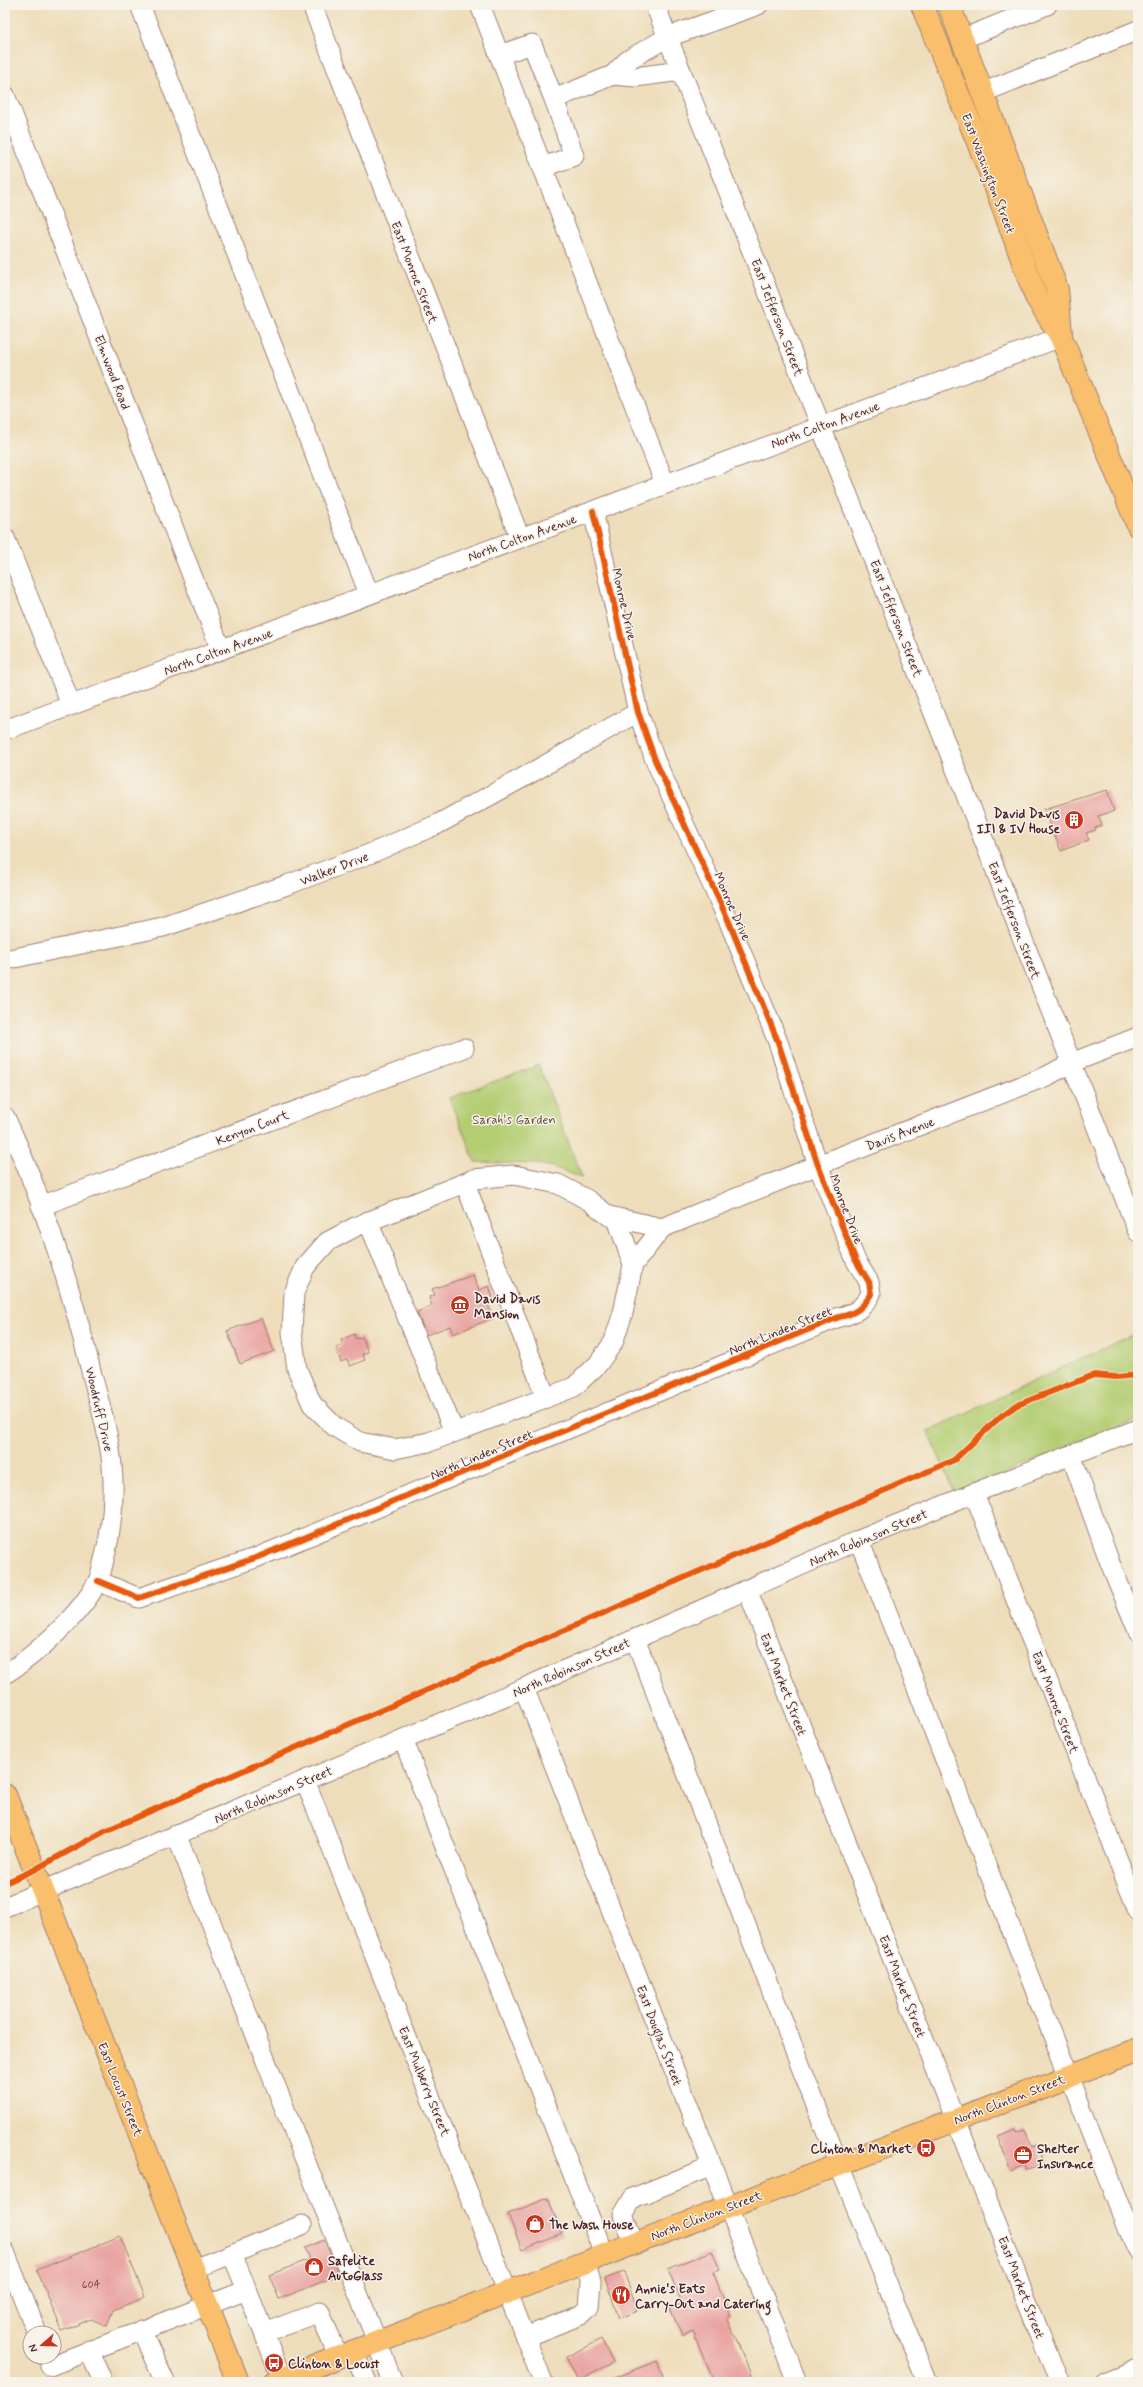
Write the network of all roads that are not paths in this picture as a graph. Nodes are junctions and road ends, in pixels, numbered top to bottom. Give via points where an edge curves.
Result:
1 (140, 5) edge
2 (312, 5) edge
3 (480, 5) edge
4 (655, 5) edge
5 (758, 5) edge
6 (922, 5) edge
7 (949, 5) edge
8 (1047, 5) edge
9 (1138, 30) edge
10 (668, 37) junction
11 (962, 38) junction
12 (499, 55) junction
13 (681, 71) junction
14 (613, 75) junction
15 (984, 92) junction
16 (5, 95) edge
17 (554, 99) junction
18 (543, 167) junction
19 (1061, 337) junction
20 (821, 426) junction
21 (665, 484) junction
22 (593, 511) junction
23 (1138, 526) edge
24 (5, 538) edge
25 (520, 538) junction
26 (369, 594) junction
27 (220, 650) junction
28 (71, 705) junction
29 (638, 712) junction
30 (5, 730) edge
31 (5, 960) edge
32 (1138, 1037) edge
33 (464, 1048) dead end
34 (1071, 1063) junction
35 (5, 1117) edge
36 (818, 1164) junction
37 (465, 1183) junction
38 (41, 1206) junction
39 (617, 1219) junction
40 (368, 1222) junction
41 (662, 1228) junction
42 (1138, 1232) edge
43 (633, 1265) junction
44 (866, 1302) joint
45 (546, 1398) junction
46 (1138, 1429) edge
47 (454, 1432) junction
48 (1071, 1455) junction
49 (974, 1493) junction
50 (859, 1540) junction
51 (98, 1581) junction
52 (747, 1589) junction
53 (1138, 1631) edge
54 (635, 1639) junction
55 (5, 1674) edge
56 (524, 1688) junction
57 (403, 1739) junction
58 (306, 1780) junction
59 (5, 1795) edge
60 (176, 1834) junction
61 (42, 1890) junction
62 (5, 1907) edge
63 (1138, 1911) edge
64 (1138, 2050) edge
65 (1069, 2076) junction
66 (956, 2120) junction
67 (839, 2165) junction
68 (712, 2166) junction
69 (728, 2206) junction
70 (302, 2225) dead end
71 (634, 2243) junction
72 (5, 2252) edge
73 (1138, 2253) edge
74 (232, 2254) junction
75 (595, 2258) junction
76 (193, 2269) junction
77 (247, 2290) junction
78 (508, 2291) junction
79 (207, 2304) junction
80 (34, 2325) edge
81 (141, 2330) junction
82 (264, 2333) junction
83 (525, 2338) junction
84 (377, 2341) junction
85 (90, 2350) junction
86 (346, 2353) junction
87 (51, 2368) edge
88 (1138, 2369) edge
89 (286, 2379) edge
90 (387, 2380) edge
91 (103, 2382) edge
92 (165, 2382) edge
93 (238, 2382) edge
94 (367, 2382) edge
95 (543, 2382) edge
96 (797, 2382) edge
97 (926, 2382) edge
98 (1059, 2382) edge
99 (1106, 2382) edge

1 - 26 street
2 - 25 street, East Monroe Street
3 - 12 street
4 - 10 street, East Jefferson Street
5 - 10 street
6 - 19 main road, East Washington Street via 990,172 1036,297
7 - 11 main road, East Washington Street
8 - 11 street
9 - 15 street
10 - 13 street, East Jefferson Street
10 - 14 street via 628,60
11 - 15 main road, East Washington Street
12 - 17 street via 532,44
12 - 18 street
13 - 14 street via 634,77
13 - 20 street, East Jefferson Street
14 - 17 street
15 - 19 main road, East Washington Street via 1057,289
16 - 27 street, Elmwood Road
17 - 18 street via 574,156
18 - 21 street
19 - 20 street, North Colton Avenue
19 - 23 main road, East Washington Street
20 - 21 street, North Colton Avenue
20 - 34 street, East Jefferson Street
21 - 22 street, North Colton Avenue
22 - 25 street, North Colton Avenue
22 - 29 street, Monroe Drive
24 - 28 street
25 - 26 street, North Colton Avenue
26 - 27 street, North Colton Avenue
27 - 28 street, North Colton Avenue
28 - 30 street, North Colton Avenue
29 - 31 street, Walker Drive via 438,824 372,853 164,927
29 - 36 street, Monroe Drive via 655,760 729,922 778,1042
32 - 34 street, Davis Avenue
33 - 38 street, Kenyon Court
34 - 36 street, Davis Avenue via 1047,1076
34 - 42 street, East Jefferson Street
35 - 38 street, Woodruff Drive
36 - 41 street, Davis Avenue
36 - 44 street, Monroe Drive via 856,1261 869,1282 871,1294
37 - 39 street via 474,1179 514,1175 558,1184
37 - 40 street
37 - 45 street
38 - 51 street, Woodruff Drive via 83,1339 112,1465 110,1535
39 - 41 street
39 - 43 street
40 - 47 street
40 - 47 street via 328,1242 305,1267 294,1292 292,1332 297,1370 312,1404 335,1427 360,1442 395,1449 429,1442
41 - 43 street
43 - 45 street via 623,1313 613,1343 598,1364 574,1387
44 - 51 street, North Linden Street via 858,1311 849,1315 258,1557 139,1598
45 - 47 street
46 - 48 street, North Robinson Street
48 - 49 street, North Robinson Street
48 - 53 street
49 - 50 street, North Robinson Street
49 - 63 street, East Monroe Street
50 - 52 street, North Robinson Street
50 - 65 street
51 - 55 street, Woodruff Drive via 72,1617 51,1638 27,1661
52 - 54 street, North Robinson Street
52 - 66 street, East Market Street
54 - 56 street, North Robinson Street
54 - 67 street
56 - 57 street, North Robinson Street
56 - 68 street, East Douglas Street
57 - 58 street, North Robinson Street
57 - 75 street
58 - 60 street, North Robinson Street
58 - 78 street, East Mulberry Street
59 - 61 main road, East Locust Street
60 - 61 street, North Robinson Street
60 - 84 street
61 - 62 street, North Robinson Street
61 - 76 main road, East Locust Street
64 - 65 main road, North Clinton Street
65 - 66 main road, North Clinton Street
65 - 73 street
66 - 67 main road, North Clinton Street
66 - 98 street, East Market Street
67 - 69 main road, North Clinton Street
67 - 97 street
68 - 69 street, East Douglas Street
68 - 71 street via 633,2198 622,2215
69 - 71 main road, North Clinton Street
69 - 96 street, East Douglas Street
70 - 74 street
71 - 75 main road, North Clinton Street
72 - 80 street
74 - 76 street
74 - 77 street
75 - 78 main road, North Clinton Street
75 - 83 street via 589,2307 581,2315
76 - 79 main road, East Locust Street
77 - 79 street
77 - 82 street
78 - 83 street, East Mulberry Street
78 - 84 main road, North Clinton Street
79 - 81 street
79 - 93 main road, East Locust Street
81 - 85 street
81 - 92 street
82 - 86 street via 320,2312
82 - 89 street
83 - 95 street, East Mulberry Street
84 - 86 main road, North Clinton Street
84 - 90 street
85 - 87 street
85 - 91 street
86 - 89 main road, North Clinton Street
86 - 94 street
88 - 99 street

